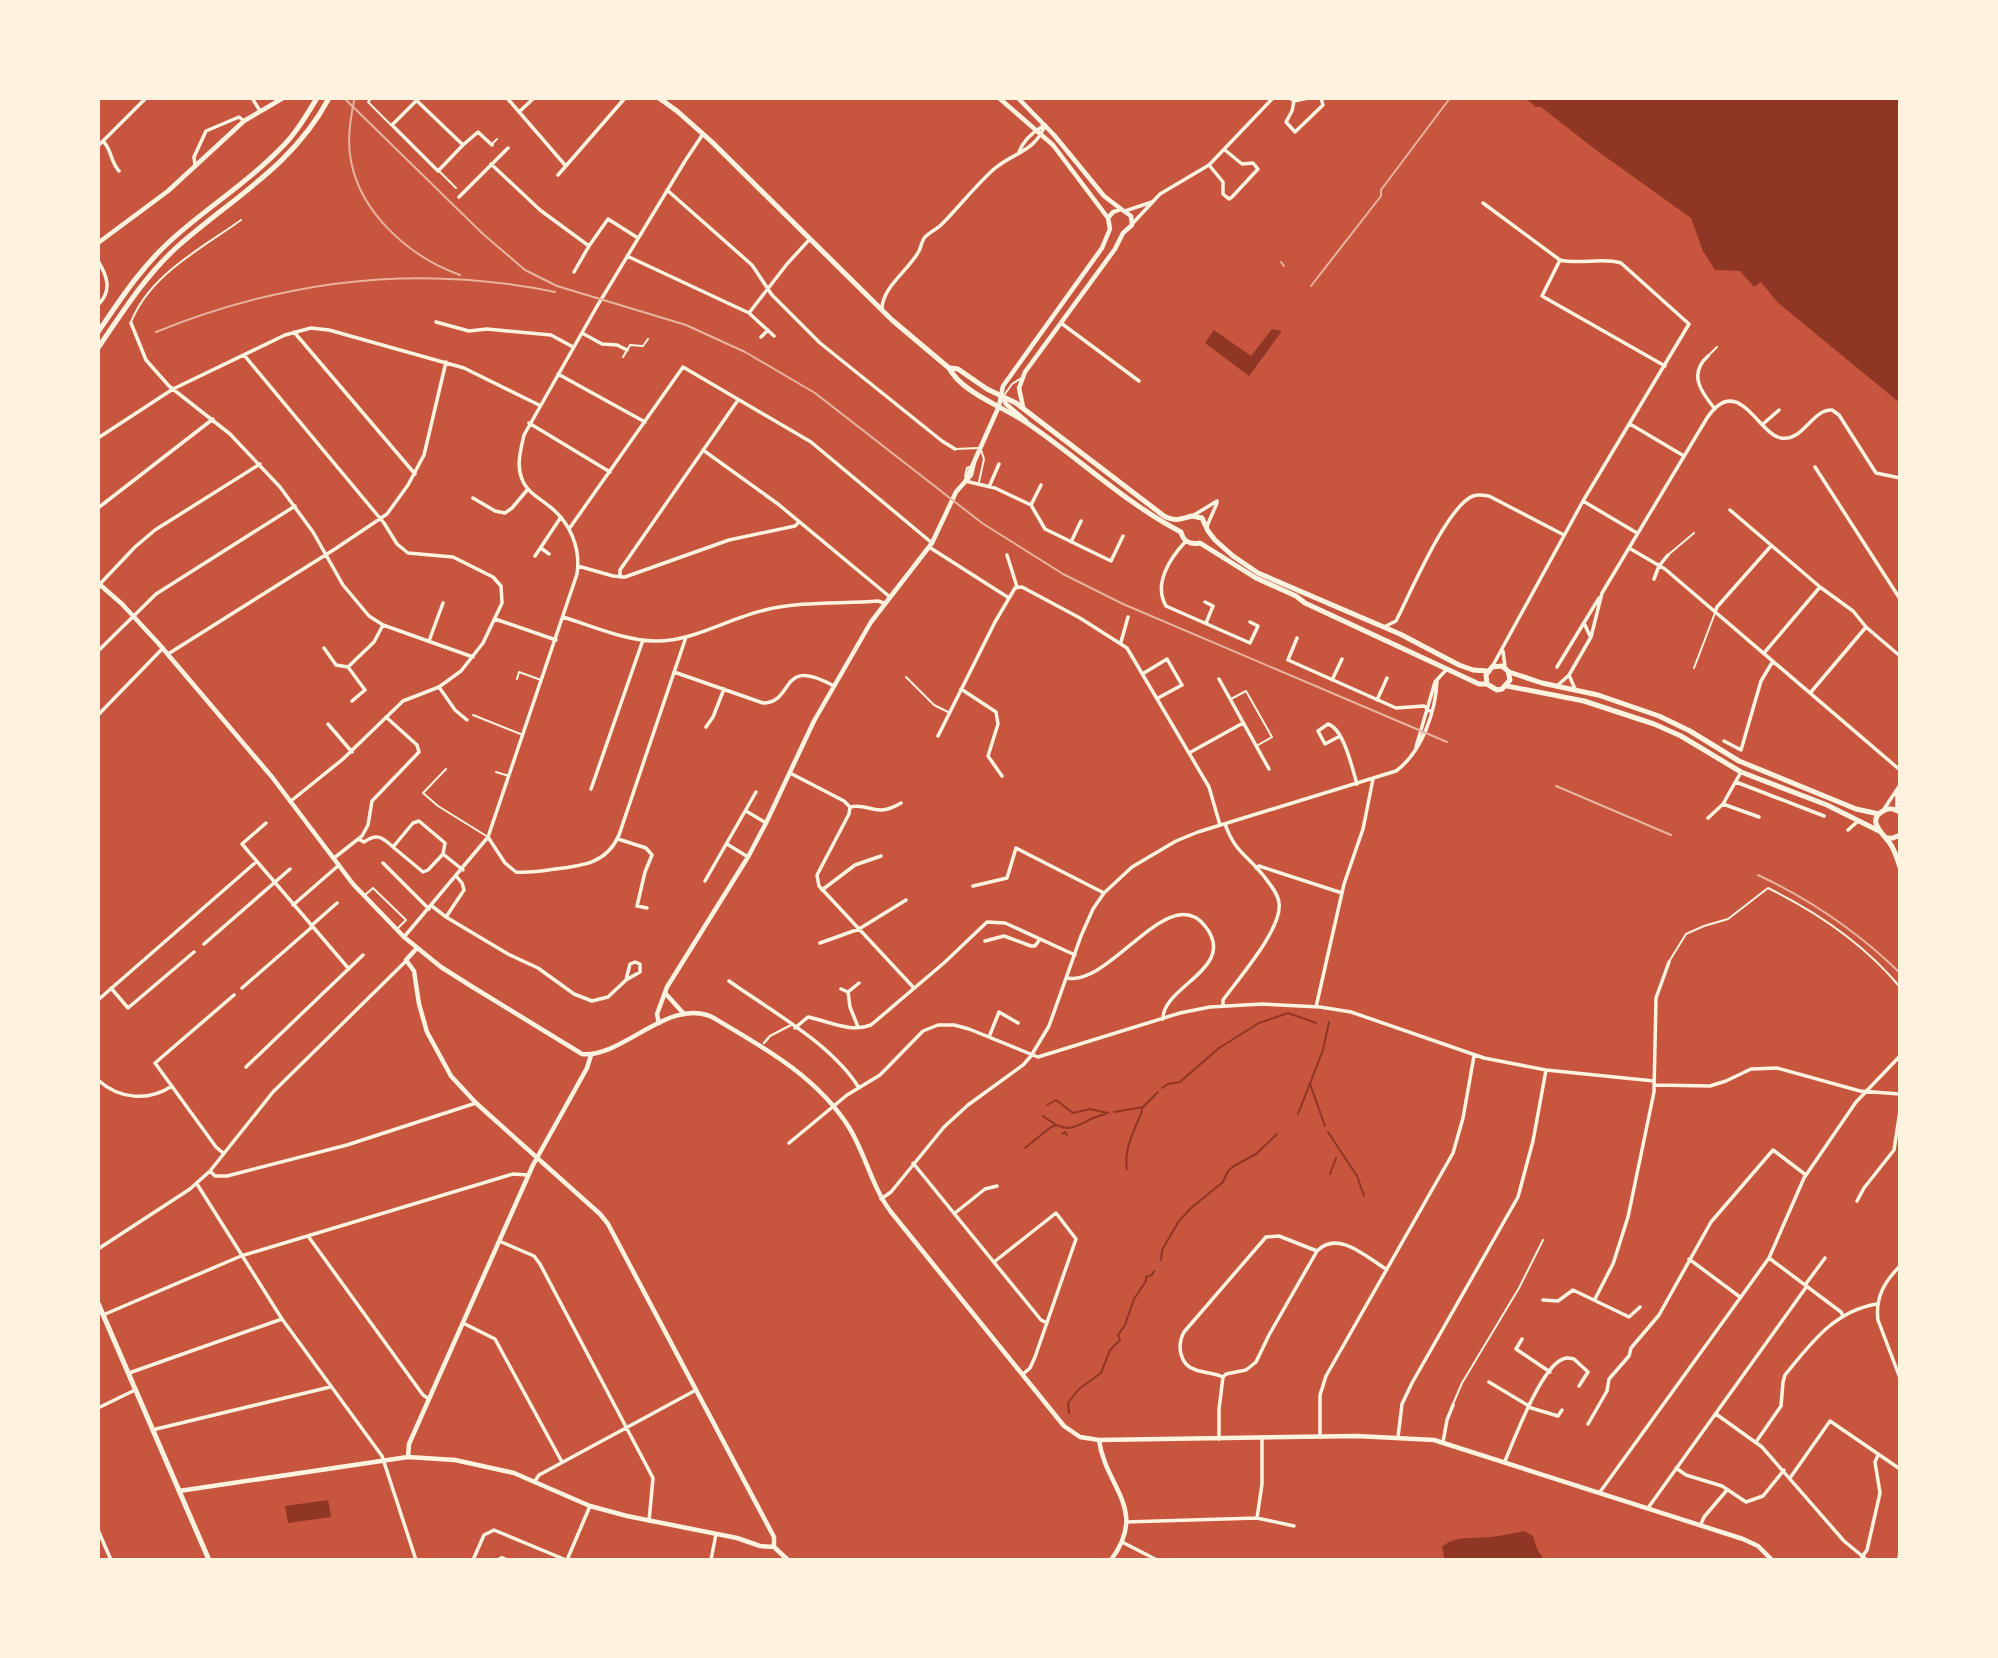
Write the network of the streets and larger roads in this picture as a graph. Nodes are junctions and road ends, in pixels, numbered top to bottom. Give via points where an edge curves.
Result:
1 (146, 98) edge
2 (251, 98) edge
3 (283, 98) edge
4 (317, 98) edge
5 (329, 98) edge
6 (507, 98) edge
7 (534, 98) edge
8 (625, 98) edge
9 (659, 98) edge
10 (999, 98) edge
11 (1018, 98) edge
12 (1273, 98) edge
13 (1308, 98) edge
14 (1321, 98) edge
15 (416, 99) edge
16 (1292, 100) edge
17 (260, 111) junction
18 (519, 112) junction
19 (244, 121) junction
20 (1045, 125) junction
21 (1035, 131) junction
22 (703, 134) junction
23 (1041, 135) junction
24 (103, 141) junction
25 (463, 145) junction
26 (492, 145) road end
27 (98, 146) edge
28 (508, 148) dead end
29 (1225, 149) junction
30 (1019, 152) junction
31 (491, 164) junction
32 (195, 166) junction
33 (566, 166) junction
34 (1209, 166) junction
35 (119, 171) dead end
36 (558, 175) dead end
37 (667, 190) junction
38 (459, 197) dead end
39 (1152, 202) junction
40 (1483, 203) dead end
41 (1123, 210) junction
42 (1108, 218) junction
43 (1132, 225) junction
44 (1110, 229) junction
45 (1122, 233) junction
46 (638, 238) junction
47 (810, 239) junction
48 (98, 243) edge
49 (589, 246) junction
50 (627, 256) junction
51 (1560, 260) junction
52 (98, 261) edge
53 (574, 272) dead end
54 (769, 288) junction
55 (98, 305) edge
56 (882, 310) junction
57 (749, 313) junction
58 (436, 322) dead end
59 (1060, 322) junction
60 (131, 323) road end
61 (768, 330) junction
62 (98, 331) edge
63 (294, 331) junction
64 (582, 333) junction
65 (774, 336) dead end
66 (761, 337) dead end
67 (573, 347) junction
68 (98, 348) edge
69 (627, 350) road end
70 (244, 355) junction
71 (1708, 356) road end
72 (446, 362) junction
73 (1665, 366) junction
74 (949, 368) junction
75 (558, 374) junction
76 (1139, 381) dead end
77 (173, 388) junction
78 (1002, 396) junction
79 (738, 400) junction
80 (539, 405) junction
81 (999, 406) junction
82 (1714, 410) junction
83 (1779, 410) dead end
84 (1025, 411) junction
85 (213, 419) junction
86 (645, 422) junction
87 (1026, 422) junction
88 (529, 423) junction
89 (1630, 424) junction
90 (1763, 425) junction
91 (98, 438) edge
92 (955, 449) road end
93 (703, 450) junction
94 (1684, 456) junction
95 (260, 464) junction
96 (999, 464) dead end
97 (1814, 468) dead end
98 (610, 472) junction
99 (415, 474) junction
100 (1900, 478) edge
101 (965, 481) junction
102 (1041, 485) dead end
103 (989, 487) junction
104 (527, 489) junction
105 (473, 498) dead end
106 (1583, 501) junction
107 (1031, 505) junction
108 (295, 506) junction
109 (98, 508) edge
110 (1730, 510) dead end
111 (1192, 516) junction
112 (561, 517) junction
113 (380, 520) junction
114 (1082, 521) dead end
115 (1183, 521) junction
116 (799, 522) junction
117 (569, 528) junction
118 (1208, 529) junction
119 (1181, 532) junction
120 (1637, 533) junction
121 (1564, 535) junction
122 (1123, 536) dead end
123 (1185, 541) junction
124 (1072, 542) junction
125 (1200, 543) junction
126 (930, 545) junction
127 (1771, 546) junction
128 (541, 548) junction
129 (1629, 548) junction
130 (326, 554) junction
131 (549, 554) dead end
132 (1007, 555) dead end
133 (1668, 555) road end
134 (536, 556) dead end
135 (578, 566) junction
136 (1659, 566) junction
137 (620, 578) junction
138 (1654, 579) dead end
139 (99, 585) edge
140 (1017, 587) junction
141 (1820, 587) junction
142 (1602, 593) junction
143 (890, 597) junction
144 (1009, 598) junction
145 (1900, 599) edge
146 (443, 603) dead end
147 (1205, 603) dead end
148 (884, 604) junction
149 (1715, 612) junction
150 (133, 615) junction
151 (563, 617) junction
152 (1128, 617) dead end
153 (495, 619) junction
154 (1396, 621) junction
155 (1250, 622) dead end
156 (1584, 622) junction
157 (1206, 623) junction
158 (383, 625) junction
159 (1384, 627) junction
160 (1866, 628) junction
161 (1400, 634) junction
162 (686, 637) junction
163 (1591, 637) junction
164 (1297, 639) dead end
165 (556, 640) junction
166 (643, 640) junction
167 (429, 641) junction
168 (1121, 642) junction
169 (324, 648) dead end
170 (163, 649) junction
171 (1503, 649) junction
172 (98, 651) edge
173 (1764, 653) junction
174 (168, 654) junction
175 (1900, 656) edge
176 (473, 657) junction
177 (1342, 659) dead end
178 (1773, 661) junction
179 (1437, 663) junction
180 (348, 667) junction
181 (1557, 667) dead end
182 (1448, 668) junction
183 (1490, 669) junction
184 (1507, 670) junction
185 (674, 671) junction
186 (1143, 673) junction
187 (1569, 675) junction
188 (1438, 677) junction
189 (1387, 678) dead end
190 (1219, 679) dead end
191 (1332, 680) junction
192 (1487, 684) junction
193 (1507, 686) junction
194 (1557, 686) junction
195 (439, 687) junction
196 (834, 687) junction
197 (724, 689) junction
198 (961, 689) junction
199 (1575, 689) junction
200 (1810, 693) junction
201 (1158, 698) junction
202 (1377, 700) junction
203 (352, 701) dead end
204 (1429, 709) junction
205 (98, 715) edge
206 (386, 717) junction
207 (467, 720) dead end
208 (1243, 723) junction
209 (328, 724) dead end
210 (706, 727) dead end
211 (938, 736) dead end
212 (1340, 736) junction
213 (1724, 741) dead end
214 (352, 752) junction
215 (1189, 753) junction
216 (1269, 769) dead end
217 (1900, 770) edge
218 (1741, 772) junction
219 (790, 773) junction
220 (1002, 776) dead end
221 (1373, 779) junction
222 (1736, 782) junction
223 (1357, 784) junction
224 (1900, 785) edge
225 (591, 789) dead end
226 (756, 792) dead end
227 (1897, 792) junction
228 (291, 802) junction
229 (901, 803) dead end
230 (1723, 804) junction
231 (850, 807) junction
232 (746, 811) junction
233 (1899, 811) edge
234 (1881, 812) junction
235 (1824, 816) dead end
236 (1759, 817) dead end
237 (1708, 818) dead end
238 (1858, 821) junction
239 (266, 823) dead end
240 (766, 823) junction
241 (1222, 824) junction
242 (1848, 830) dead end
243 (1879, 831) junction
244 (1900, 835) edge
245 (1886, 837) junction
246 (488, 838) junction
247 (358, 839) junction
248 (618, 839) junction
249 (727, 844) junction
250 (393, 847) junction
251 (443, 854) junction
252 (881, 856) dead end
253 (748, 857) junction
254 (334, 858) junction
255 (256, 863) junction
256 (383, 863) dead end
257 (339, 865) junction
258 (1900, 867) edge
259 (1256, 868) junction
260 (290, 869) dead end
261 (463, 870) junction
262 (457, 877) junction
263 (705, 881) dead end
264 (274, 883) junction
265 (973, 887) dead end
266 (822, 890) junction
267 (1104, 893) junction
268 (1342, 893) junction
269 (906, 900) dead end
270 (337, 903) dead end
271 (292, 905) junction
272 (430, 907) junction
273 (647, 908) dead end
274 (446, 917) junction
275 (311, 926) junction
276 (859, 929) junction
277 (404, 937) junction
278 (1040, 939) junction
279 (985, 941) dead end
280 (820, 943) dead end
281 (204, 944) dead end
282 (417, 948) junction
283 (194, 953) dead end
284 (363, 955) dead end
285 (1075, 955) junction
286 (406, 960) junction
287 (1669, 962) road end
288 (349, 969) junction
289 (1067, 978) junction
290 (626, 980) junction
291 (729, 981) dead end
292 (859, 983) dead end
293 (111, 988) junction
294 (242, 988) dead end
295 (914, 988) junction
296 (841, 989) dead end
297 (848, 992) junction
298 (666, 994) junction
299 (233, 995) dead end
300 (98, 1000) edge
301 (1223, 1005) junction
302 (1316, 1007) junction
303 (684, 1014) junction
304 (1163, 1019) junction
305 (659, 1023) junction
306 (1017, 1023) dead end
307 (793, 1027) junction
308 (858, 1027) junction
309 (989, 1037) junction
310 (764, 1042) dead end
311 (591, 1055) junction
312 (1474, 1055) junction
313 (1031, 1056) junction
314 (1900, 1056) edge
315 (246, 1066) dead end
316 (1546, 1070) junction
317 (98, 1080) edge
318 (1654, 1083) junction
319 (172, 1086) junction
320 (859, 1088) junction
321 (1864, 1091) junction
322 (1900, 1094) edge
323 (476, 1104) junction
324 (833, 1107) junction
325 (1900, 1111) edge
326 (789, 1143) dead end
327 (223, 1153) junction
328 (537, 1157) junction
329 (913, 1163) junction
330 (210, 1171) junction
331 (528, 1175) junction
332 (1806, 1175) junction
333 (197, 1184) junction
334 (997, 1186) dead end
335 (881, 1199) junction
336 (1857, 1201) dead end
337 (955, 1213) junction
338 (308, 1236) junction
339 (499, 1241) junction
340 (98, 1249) edge
341 (1317, 1251) junction
342 (241, 1256) junction
343 (1769, 1258) junction
344 (1825, 1258) dead end
345 (1689, 1259) junction
346 (994, 1262) junction
347 (1900, 1266) edge
348 (1386, 1269) junction
349 (1806, 1285) junction
350 (1740, 1297) junction
351 (1595, 1299) junction
352 (1543, 1300) dead end
353 (98, 1303) edge
354 (1877, 1304) junction
355 (1640, 1307) dead end
356 (103, 1315) junction
357 (1843, 1316) junction
358 (282, 1319) junction
359 (463, 1323) junction
360 (1047, 1323) junction
361 (1522, 1339) dead end
362 (1550, 1371) junction
363 (128, 1373) junction
364 (1023, 1374) junction
365 (1223, 1377) junction
366 (1900, 1378) edge
367 (1489, 1382) dead end
368 (1579, 1385) dead end
369 (330, 1387) junction
370 (696, 1390) junction
371 (135, 1391) junction
372 (429, 1399) junction
373 (1453, 1405) road end
374 (1529, 1407) junction
375 (98, 1408) edge
376 (1562, 1410) dead end
377 (1715, 1413) junction
378 (1588, 1424) dead end
379 (626, 1428) junction
380 (152, 1430) junction
381 (1262, 1437) junction
382 (1320, 1437) junction
383 (1398, 1437) junction
384 (1219, 1439) junction
385 (1099, 1440) junction
386 (1443, 1441) junction
387 (1756, 1442) junction
388 (1878, 1455) junction
389 (408, 1457) junction
390 (384, 1460) junction
391 (1505, 1461) junction
392 (562, 1462) junction
393 (1676, 1468) junction
394 (1900, 1469) edge
395 (1784, 1470) junction
396 (1790, 1478) junction
397 (535, 1481) junction
398 (1727, 1490) junction
399 (179, 1491) junction
400 (1600, 1492) junction
401 (590, 1506) junction
402 (1648, 1508) junction
403 (1257, 1518) junction
404 (649, 1521) junction
405 (1126, 1522) junction
406 (1701, 1524) junction
407 (1294, 1526) dead end
408 (98, 1530) edge
409 (716, 1534) junction
410 (1122, 1542) junction
411 (774, 1547) junction
412 (1865, 1559) edge
413 (111, 1560) edge
414 (209, 1560) edge
415 (416, 1560) edge
416 (473, 1560) edge
417 (566, 1560) edge
418 (711, 1560) edge
419 (788, 1560) edge
420 (1111, 1560) edge
421 (1157, 1560) edge
422 (1772, 1560) edge

1 - 24 street
2 - 17 street
3 - 17 street
4 - 62 main road via 297,130 264,165 155,255
5 - 68 main road via 282,162 162,262
6 - 18 street
7 - 18 street
8 - 33 street
9 - 22 main road
10 - 21 street
11 - 20 street
12 - 29 street
13 - 16 street
14 - 16 street via 1323,105 1295,132 1286,122
15 - 25 street
15 - 25 street via 392,125 438,171
17 - 19 street
18 - 33 street
19 - 32 street
19 - 32 street via 239,117 206,131 194,157
20 - 21 street
20 - 23 street
20 - 41 street via 1104,196
21 - 23 street
21 - 30 street
22 - 37 street
22 - 47 main road
23 - 30 street
23 - 42 street
24 - 27 street
24 - 35 street
25 - 26 street via 478,132
28 - 31 street
29 - 34 street
29 - 34 street via 1258,169 1229,199 1223,194 1223,182
30 - 56 street via 994,169 941,226 924,237 888,292
31 - 38 street
31 - 49 street via 540,210
32 - 48 street
33 - 36 street
34 - 39 street
37 - 46 street
37 - 54 street via 752,265
39 - 41 street
39 - 43 street
40 - 51 street
41 - 42 street
41 - 43 street via 1131,216
42 - 44 street
43 - 45 street
44 - 45 street
44 - 78 street via 1096,256 1006,381
45 - 59 street
46 - 49 street via 608,219
46 - 50 street
47 - 54 street
47 - 56 main road
49 - 53 street
50 - 57 street
50 - 64 street
51 - 73 street via 1542,296
51 - 73 street via 1621,263 1689,324
52 - 55 street via 108,282
54 - 57 street
54 - 92 street via 820,343
56 - 74 main road
57 - 61 street
58 - 67 street via 469,331 551,335
59 - 76 street
59 - 84 street via 1021,378 1019,393
60 - 77 street via 146,360
61 - 65 street
61 - 66 street
63 - 70 street
63 - 72 street via 329,330
63 - 99 street
64 - 67 street
64 - 69 street
67 - 75 street
70 - 77 street
70 - 113 street
71 - 82 street via 1700,365 1698,383
72 - 80 street
72 - 99 street via 429,437
73 - 89 street
74 - 78 main road
74 - 81 main road via 953,376
75 - 80 street
75 - 86 street
77 - 85 street
77 - 91 street
78 - 81 street
78 - 84 main road
78 - 87 street
79 - 86 street via 683,367
79 - 93 street
79 - 126 street via 811,442
80 - 88 street
81 - 87 main road
81 - 101 street
82 - 90 street via 1726,403 1738,404
82 - 94 street
83 - 90 street
84 - 115 main road via 1164,516
85 - 95 street
85 - 109 street
86 - 98 street
87 - 119 main road via 1119,493
88 - 98 street
88 - 104 street via 520,463
89 - 94 street
89 - 106 street
90 - 100 street via 1787,439 1824,410 1832,410 1876,473
93 - 116 street
93 - 137 street via 620,570
94 - 120 street
95 - 108 street
95 - 139 street via 155,530
96 - 103 street
97 - 145 street
98 - 117 street
99 - 113 street
101 - 103 street
101 - 126 street
102 - 107 street
103 - 107 street
104 - 105 street via 505,513
104 - 112 street
106 - 120 street
106 - 121 street
107 - 124 street via 1041,525
108 - 130 street
108 - 150 street via 178,579
110 - 127 street
111 - 115 main road
111 - 118 main road via 1202,518
111 - 118 street via 1217,501
112 - 117 street
112 - 128 street
113 - 130 street
113 - 153 street via 408,553 453,557 497,581 503,597
114 - 124 street
115 - 119 main road
116 - 137 street
116 - 143 street
117 - 135 street
118 - 125 main road
118 - 159 main road via 1233,556 1258,573
119 - 123 main road
120 - 129 street
121 - 154 street via 1489,496 1469,498 1439,535
121 - 171 street
122 - 124 street via 1111,561
123 - 125 main road
123 - 157 street via 1170,562 1160,595 1166,606
125 - 179 main road via 1305,603
126 - 143 street
126 - 144 street
127 - 141 street
127 - 149 street
128 - 131 street
128 - 134 street
129 - 136 street
129 - 142 street
130 - 158 street via 362,609
130 - 174 street
132 - 140 street
133 - 136 street
135 - 137 street
135 - 151 street
136 - 138 street
136 - 149 street
139 - 150 street
140 - 144 street
140 - 168 street
141 - 160 street via 1853,611
141 - 173 street
142 - 156 street
142 - 163 street
143 - 148 street
144 - 198 street
146 - 167 street
147 - 157 street via 1213,606
148 - 162 street via 781,607
148 - 196 street
149 - 173 street
150 - 170 street
150 - 172 street
151 - 165 street
151 - 166 street
152 - 168 street
153 - 165 street
153 - 176 street
154 - 159 street
154 - 161 street
155 - 157 street via 1258,626 1250,643
156 - 163 street
156 - 181 street
158 - 167 street
158 - 180 street via 371,645
159 - 161 main road
160 - 175 street
160 - 200 street
161 - 183 main road via 1460,665
162 - 166 street
162 - 185 street
163 - 187 street
164 - 191 street via 1288,660
165 - 246 street
166 - 225 street
167 - 176 street
168 - 186 street
169 - 180 street via 336,665
170 - 174 street
170 - 205 street
171 - 183 street
171 - 184 street
173 - 178 street
174 - 228 street
176 - 195 street
177 - 191 street
178 - 200 street
178 - 213 street via 1760,681 1741,750
179 - 182 main road
179 - 188 street
180 - 203 street via 365,690
182 - 188 street
182 - 192 main road
183 - 184 main road
183 - 192 main road
184 - 193 main road
184 - 194 main road
185 - 197 street
185 - 248 street
186 - 201 street
186 - 201 street via 1167,659 1182,685
187 - 194 street
187 - 199 street
188 - 204 street
189 - 202 street
190 - 208 street
191 - 202 street
192 - 193 main road via 1497,690
193 - 218 main road via 1584,701 1654,724
194 - 199 main road
195 - 206 street via 403,701
195 - 207 street
196 - 197 street via 802,675 768,703
196 - 219 street
197 - 210 street
198 - 211 street
198 - 220 street via 996,712 998,724 988,756
199 - 234 main road via 1659,716 1738,761 1845,804
200 - 217 street
201 - 215 street
202 - 204 street via 1396,708
204 - 221 street via 1405,764
206 - 214 street
206 - 247 street via 419,752 372,801 366,831
208 - 215 street
208 - 216 street
209 - 214 street
212 - 212 street via 1331,724 1318,731 1325,744
212 - 223 street
214 - 228 street
215 - 241 street via 1209,787
218 - 222 street
218 - 238 main road
219 - 231 street
219 - 240 street
221 - 223 street
221 - 268 street
222 - 230 street
222 - 235 street
223 - 241 street
224 - 227 street
226 - 232 street
227 - 233 street
227 - 234 street
228 - 254 street
229 - 231 street via 886,811
230 - 236 street
230 - 237 street
231 - 266 street via 817,875
232 - 240 street
232 - 249 street
233 - 234 main road
234 - 243 main road via 1876,823
238 - 242 street
238 - 243 main road
239 - 255 street via 242,844
240 - 253 street
241 - 259 street via 1239,852
241 - 267 street via 1151,854
243 - 245 main road
244 - 245 main road
245 - 258 main road
246 - 248 street via 510,869 525,873 591,864
246 - 261 street
247 - 250 street via 364,842 375,835
247 - 254 street
248 - 273 street via 646,848 652,855 637,906
249 - 253 street
249 - 263 street
250 - 251 street via 423,872
250 - 251 street via 419,821 445,843
251 - 261 street
252 - 266 street via 855,865
253 - 298 street
254 - 257 street
255 - 264 street
255 - 293 street
256 - 272 street
257 - 271 street
257 - 277 street
259 - 268 street
259 - 301 street via 1278,898 1279,910 1276,922
260 - 264 street
261 - 262 street
262 - 272 street
262 - 274 street via 464,890
264 - 271 street
264 - 281 street
265 - 267 street via 1007,878 1016,848
266 - 276 street
267 - 285 street
268 - 302 street
269 - 276 street
270 - 275 street
271 - 275 street
272 - 274 street
272 - 277 street
274 - 290 street via 585,999 603,999
275 - 288 street
275 - 294 street
276 - 280 street
276 - 295 street
277 - 282 street
278 - 279 street via 1035,946 1004,936
278 - 285 street
278 - 295 street via 1005,923 987,922
282 - 286 street
282 - 311 street via 461,981 582,1054
283 - 293 street via 128,1008
284 - 288 street
285 - 289 street
286 - 323 street via 414,971 420,1011 433,1046
286 - 327 street via 273,1092
287 - 318 street via 1656,998
288 - 315 street
289 - 304 street via 1091,972 1168,917 1193,916 1210,934 1210,957 1170,1000
289 - 313 street via 1049,1026
290 - 290 street via 630,964 640,964 640,972
291 - 307 street
292 - 297 street
293 - 300 street
295 - 308 street via 875,1022
296 - 297 street
297 - 308 street
298 - 303 street
298 - 305 street via 657,1014
299 - 319 street via 155,1063
301 - 302 street
301 - 304 street
302 - 312 street via 1351,1012
303 - 305 street
303 - 324 street via 706,1014 774,1055
304 - 313 street via 1044,1056
305 - 311 street
306 - 309 street via 999,1012
307 - 308 street via 808,1017
307 - 310 street
307 - 320 street via 837,1059
309 - 313 street
309 - 320 street via 954,1025 930,1027 880,1075
311 - 328 street
312 - 316 street
312 - 348 street via 1464,1118 1452,1153
313 - 329 street via 968,1105
314 - 321 street
316 - 318 street
316 - 383 street via 1534,1141 1518,1197 1412,1383 1402,1404
317 - 319 street via 130,1096 151,1095
318 - 321 street via 1710,1086 1751,1069 1777,1068
318 - 351 street via 1628,1217 1613,1264
319 - 327 street
320 - 324 street
321 - 322 street
321 - 332 street
323 - 328 street
323 - 330 street via 227,1176
324 - 326 street
324 - 335 street via 856,1140
325 - 336 street via 1894,1150
327 - 330 street
328 - 331 street
328 - 370 street via 608,1224
329 - 335 street
329 - 337 street
330 - 333 street
331 - 338 street via 513,1174
331 - 339 street
332 - 343 street
332 - 345 street via 1773,1150 1711,1222
333 - 340 street
333 - 342 street
334 - 337 street via 985,1189
335 - 364 street
337 - 346 street
338 - 342 street
338 - 372 street
339 - 359 street
339 - 379 street via 537,1259
341 - 348 street via 1330,1242 1342,1243
341 - 365 street via 1261,1356 1246,1370
341 - 365 street via 1279,1236 1266,1237 1184,1332 1180,1347 1185,1363
342 - 356 street
342 - 358 street
343 - 349 street
343 - 350 street
344 - 349 street
345 - 350 street
345 - 378 street via 1659,1315 1609,1379
346 - 360 street
346 - 360 street via 1056,1213 1076,1239
347 - 354 street
348 - 382 street via 1326,1376 1320,1395
349 - 357 street
349 - 377 street
350 - 400 street
351 - 352 street via 1573,1290 1558,1301
351 - 355 street via 1629,1317
353 - 356 main road
354 - 357 street
354 - 366 street via 1878,1320
356 - 363 main road
357 - 387 street via 1819,1333 1785,1375 1781,1406
358 - 363 street
358 - 369 street
359 - 372 street
359 - 392 street via 498,1343
360 - 364 street via 1032,1364
361 - 362 street via 1516,1349
362 - 368 street via 1563,1359 1574,1359 1588,1372
362 - 374 street
363 - 371 main road
364 - 385 street via 1069,1430
365 - 384 street
367 - 374 street
369 - 380 street
369 - 390 street
370 - 379 street
370 - 411 street via 774,1537
371 - 375 street
371 - 380 main road
372 - 389 street
373 - 386 street
374 - 376 street via 1558,1416
374 - 391 street
377 - 387 street
377 - 393 street
379 - 392 street
379 - 404 street via 653,1478
380 - 399 main road
381 - 382 street
381 - 384 street
381 - 403 street
382 - 383 street
383 - 386 street
384 - 385 street
385 - 405 street via 1123,1499
386 - 391 street
387 - 395 street
388 - 394 street
388 - 396 street via 1830,1421
388 - 412 street via 1880,1493
389 - 390 street
389 - 397 street via 455,1461
390 - 399 street
390 - 415 street
391 - 400 street
392 - 397 street
393 - 398 street
393 - 402 street
395 - 396 street
395 - 398 street via 1763,1496 1751,1501
396 - 412 street
397 - 401 street
398 - 406 street
399 - 414 main road
400 - 402 street
401 - 404 street
401 - 417 street
402 - 406 street
403 - 405 street
403 - 407 street
404 - 409 street
405 - 410 street
406 - 422 street via 1751,1542
408 - 413 street
409 - 411 street
409 - 418 street
410 - 420 street
410 - 421 street
411 - 419 street
416 - 417 street via 484,1535 494,1530

